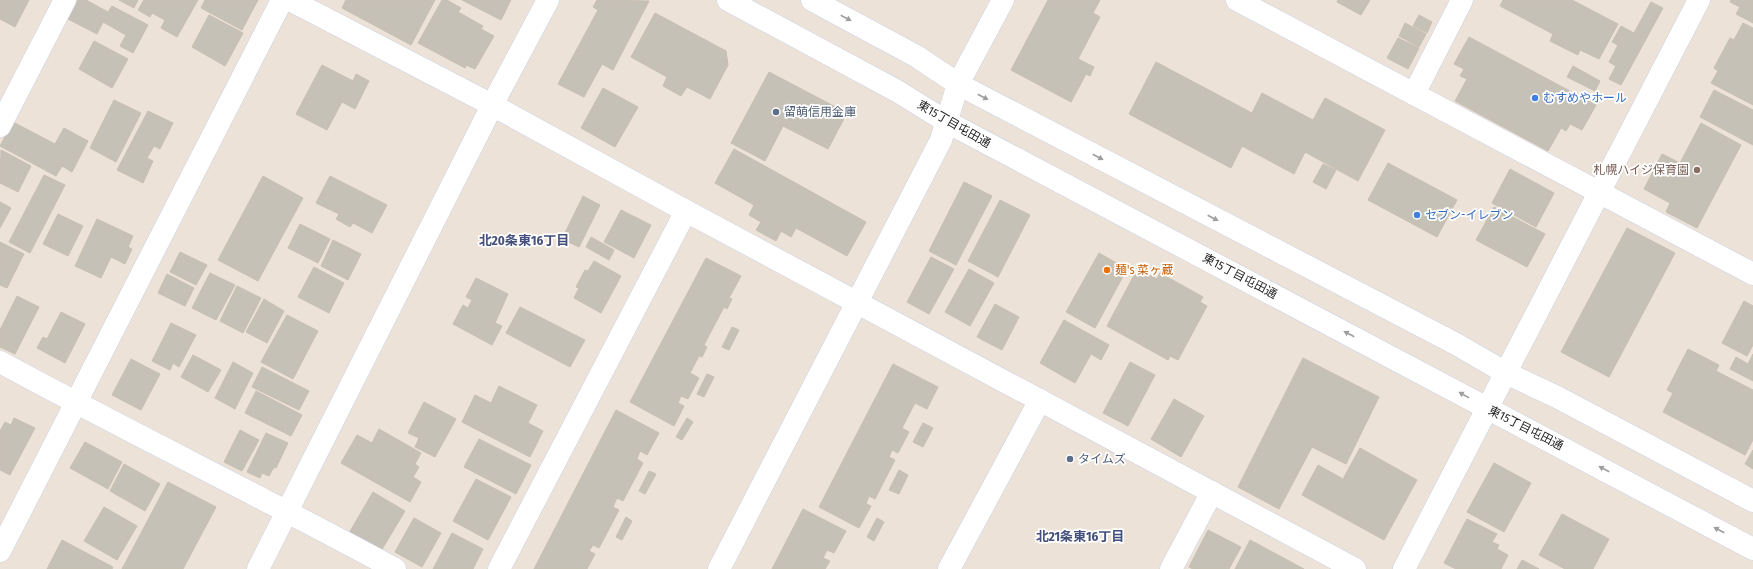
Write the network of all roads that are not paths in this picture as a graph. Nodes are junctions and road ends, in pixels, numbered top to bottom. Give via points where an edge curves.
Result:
1 (65, 0) edge
2 (282, 0) edge
3 (290, 0) edge
4 (548, 0) edge
5 (728, 0) edge
6 (812, 0) edge
7 (1003, 0) edge
8 (1462, 0) edge
9 (1699, 0) edge
10 (1242, 1) edge
11 (958, 84) junction
12 (1414, 94) junction
13 (492, 105) junction
14 (947, 122) junction
15 (0, 126) edge
16 (1599, 193) junction
17 (686, 211) junction
18 (1753, 274) edge
19 (857, 302) junction
20 (0, 362) edge
21 (1506, 373) junction
22 (1040, 400) junction
23 (77, 403) junction
24 (1488, 408) junction
25 (1212, 492) junction
26 (1753, 501) edge
27 (288, 511) junction
28 (1753, 549) edge
29 (0, 551) edge
30 (258, 569) edge
31 (395, 569) edge
32 (499, 569) edge
33 (719, 569) edge
34 (949, 569) edge
35 (1172, 569) edge
36 (1355, 569) edge
37 (1404, 569) edge

1 - 15 street
2 - 23 street
3 - 13 street
4 - 13 street
5 - 14 street, 東15丁目屯田通 via 897,91
6 -> 11 street via 916,56
7 - 11 street
8 - 12 street
9 - 16 street
10 - 12 street
11 - 14 street
11 -> 21 street via 1456,344
12 - 16 street
13 - 17 street
13 - 27 street
14 - 19 street via 941,140
24 -> 14 street, 東15丁目屯田通
16 - 18 street
16 - 21 street
17 - 19 street
17 - 32 street
19 - 22 street
19 - 33 street
20 - 23 street
21 - 24 street
21 - 26 street via 1557,397
22 - 25 street
22 - 34 street
23 - 27 street
23 - 29 street
28 -> 24 street, 東15丁目屯田通
24 - 37 street
25 - 35 street
25 - 36 street
27 - 30 street
27 - 31 street

